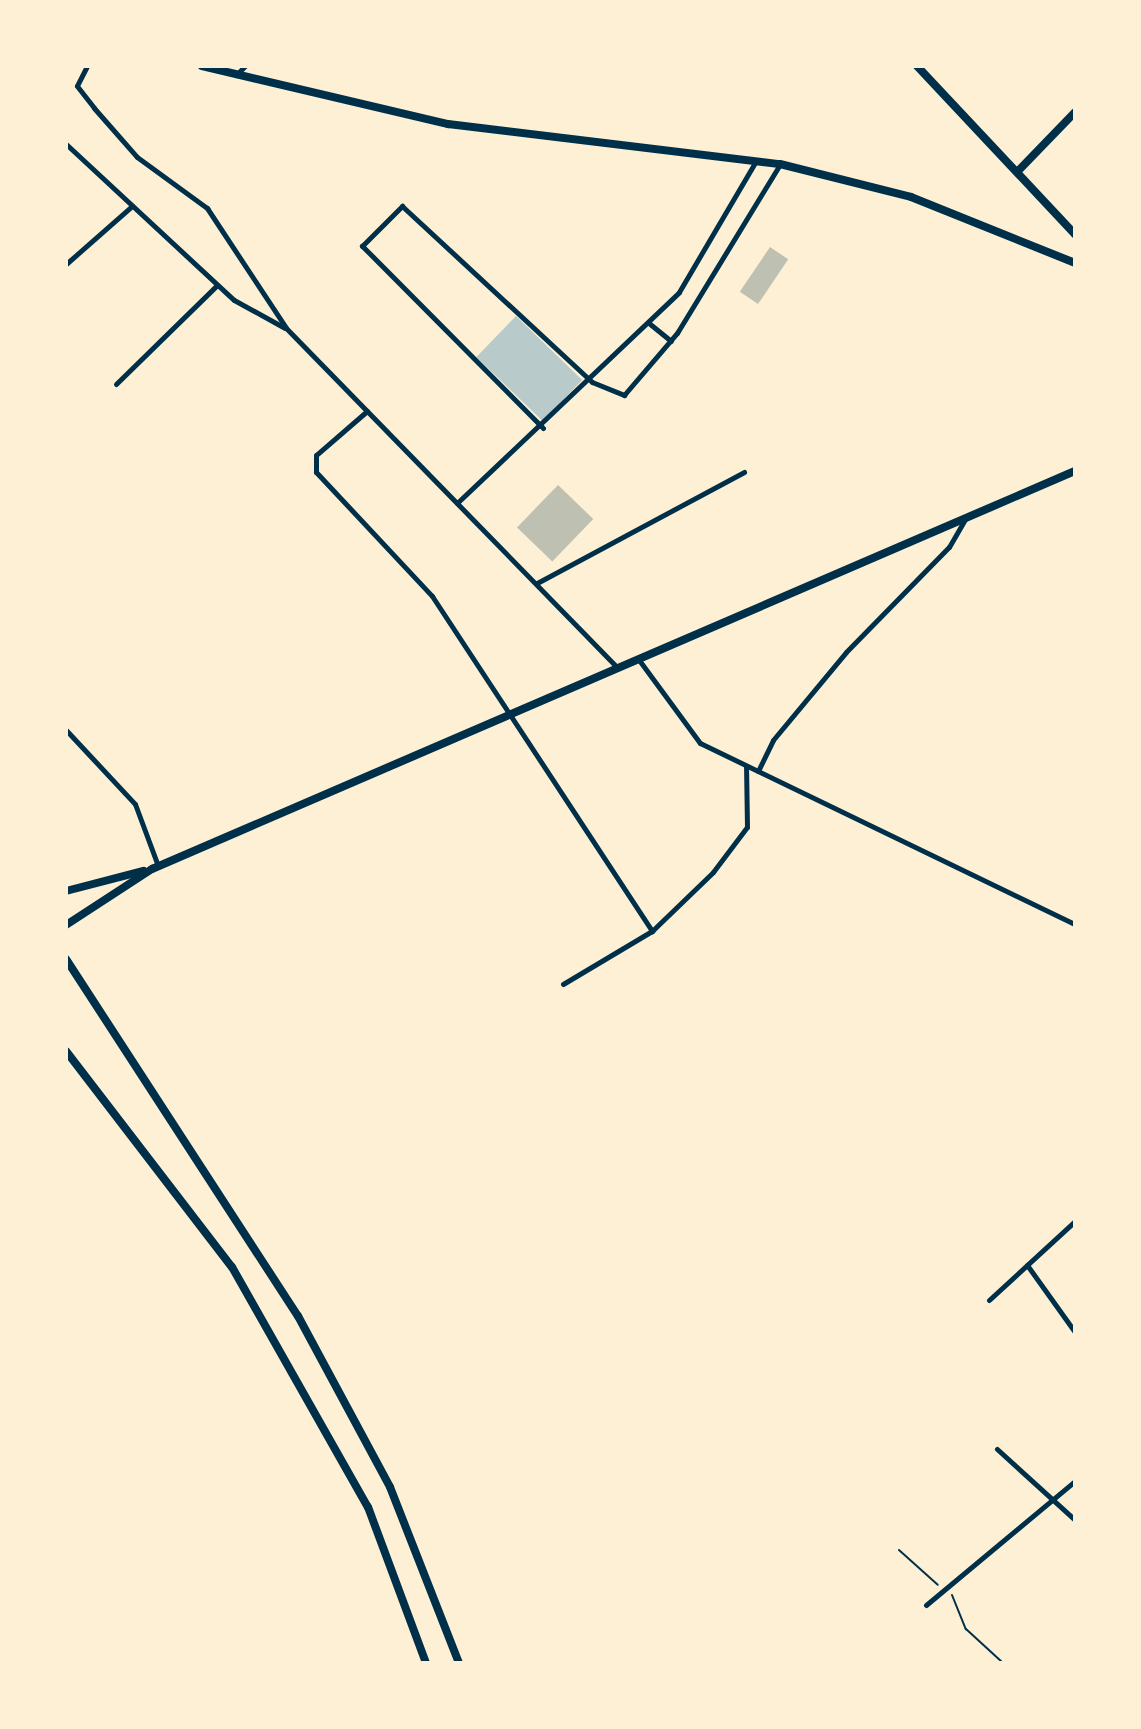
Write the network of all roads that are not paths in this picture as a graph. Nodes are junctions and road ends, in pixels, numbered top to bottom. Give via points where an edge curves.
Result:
1 (87, 66) edge
2 (202, 66) edge
3 (245, 66) edge
4 (920, 67) edge
5 (236, 75) junction
6 (1075, 112) edge
7 (66, 144) edge
8 (756, 160) junction
9 (780, 164) junction
10 (1020, 169) junction
11 (132, 206) junction
12 (1075, 234) edge
13 (1075, 263) edge
14 (66, 264) edge
15 (217, 285) junction
16 (650, 324) junction
17 (286, 328) junction
18 (671, 341) junction
19 (592, 382) junction
20 (116, 384) dead end
21 (367, 411) junction
22 (543, 428) junction
23 (1075, 471) edge
24 (744, 472) dead end
25 (457, 503) junction
26 (965, 518) junction
27 (537, 584) junction
28 (639, 660) junction
29 (619, 668) junction
30 (510, 715) junction
31 (66, 730) edge
32 (746, 766) junction
33 (758, 771) junction
34 (155, 868) junction
35 (66, 891) edge
36 (1075, 924) edge
37 (66, 925) edge
38 (652, 931) junction
39 (66, 959) edge
40 (563, 984) dead end
41 (66, 1051) edge
42 (1075, 1221) edge
43 (1027, 1265) junction
44 (989, 1300) dead end
45 (1075, 1332) edge
46 (997, 1449) dead end
47 (1075, 1481) edge
48 (1052, 1503) junction
49 (1075, 1520) edge
50 (926, 1605) dead end
51 (426, 1663) edge
52 (459, 1663) edge

1 - 17 street via 77,86 85,97 137,157 207,208
2 - 5 main road
3 - 5 street
4 - 10 main road
5 - 8 main road via 448,124
6 - 10 main road
7 - 11 street
8 - 9 main road
8 - 16 street via 679,292
9 - 13 main road via 911,197
9 - 18 street
10 - 12 main road
11 - 14 street
11 - 15 street
15 - 17 street
15 - 20 street
16 - 18 street
16 - 19 street
17 - 21 street
18 - 19 street via 624,395
19 - 22 street
19 - 22 street via 402,206 362,246
21 - 25 street
21 - 30 street via 316,455 316,472 432,596
22 - 25 street
23 - 26 main road
24 - 27 street
25 - 27 street
26 - 28 main road
26 - 33 street via 949,547 782,729
27 - 29 street
28 - 29 main road
28 - 32 street via 677,721 700,743
29 - 30 main road
30 - 34 main road
30 - 38 street
31 - 34 street via 135,804
32 - 33 street
32 - 38 street via 747,827 713,872
33 - 36 street
34 - 35 main road
34 - 37 main road
38 - 40 street
39 - 52 main road via 298,1316 390,1487
41 - 51 main road via 232,1267 368,1507
42 - 43 street
43 - 44 street
43 - 45 street
46 - 48 street
47 - 48 street
48 - 49 street
48 - 50 street

